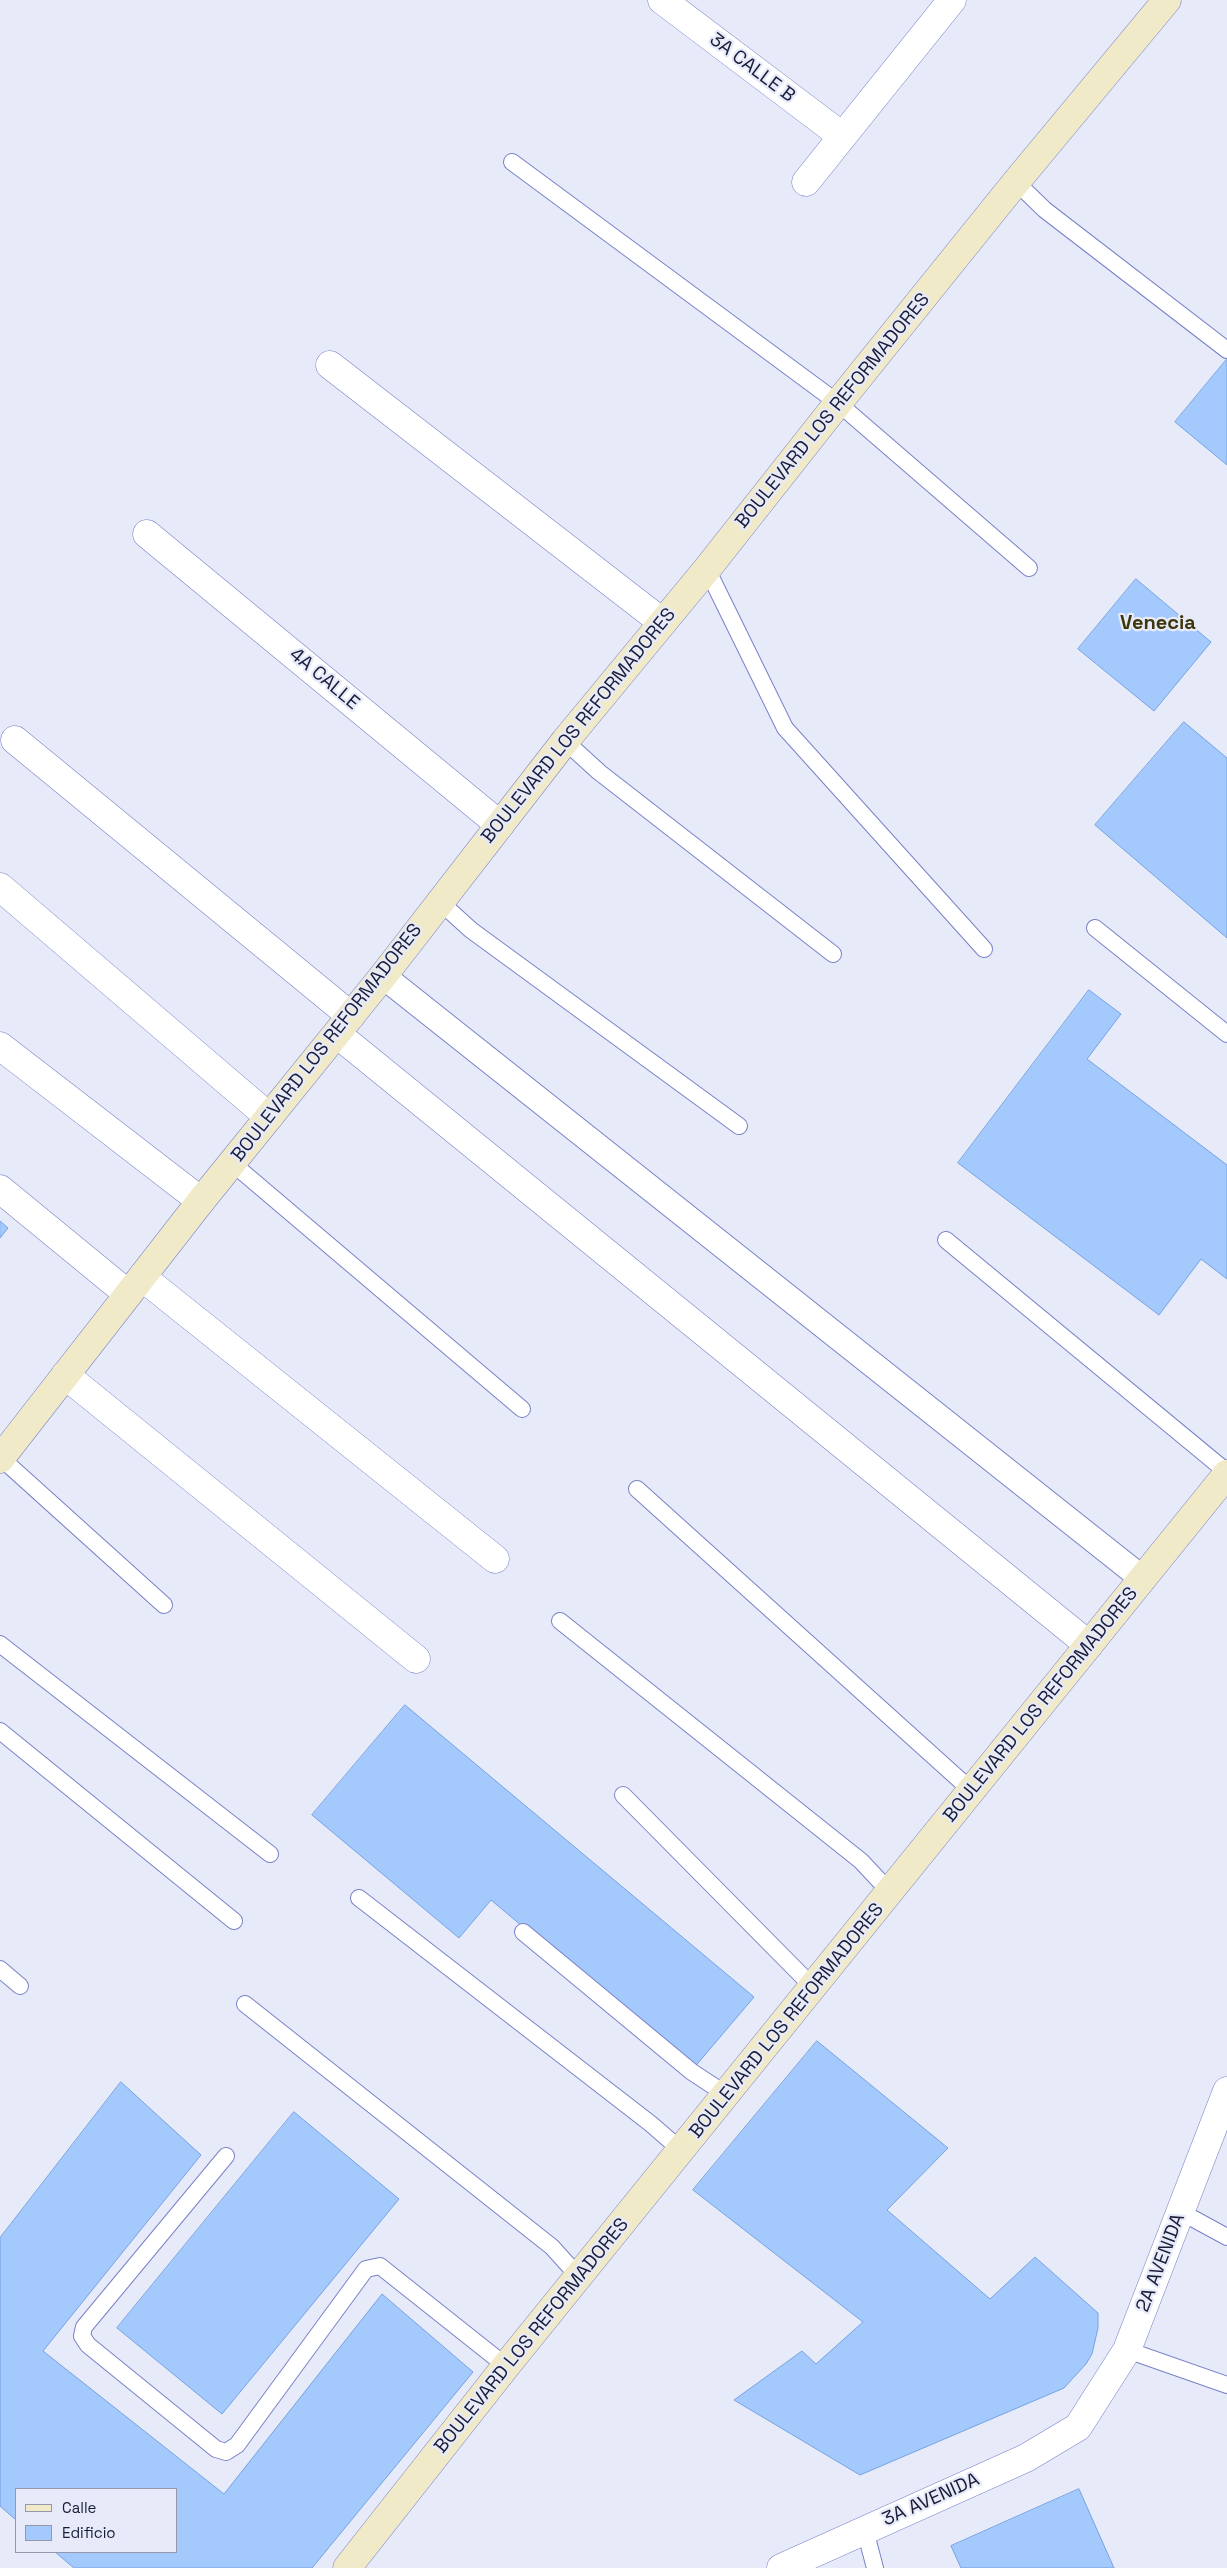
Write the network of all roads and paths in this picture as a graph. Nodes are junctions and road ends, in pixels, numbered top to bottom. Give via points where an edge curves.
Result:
1 (662, 0) edge
2 (952, 0) edge
3 (1167, 0) edge
4 (842, 136) junction
5 (512, 162) dead end
6 (806, 182) dead end
7 (1016, 182) junction
8 (1227, 350) edge
9 (330, 365) dead end
10 (838, 403) junction
11 (148, 534) dead end
12 (1029, 568) dead end
13 (707, 569) junction
14 (662, 622) junction
15 (15, 740) dead end
16 (565, 741) junction
17 (500, 825) junction
18 (0, 887) edge
19 (439, 901) junction
20 (1095, 928) dead end
21 (984, 948) dead end
22 (833, 954) dead end
23 (383, 976) junction
24 (344, 1025) junction
25 (1227, 1034) edge
26 (0, 1046) edge
27 (269, 1116) junction
28 (738, 1126) dead end
29 (232, 1164) junction
30 (0, 1189) edge
31 (201, 1202) junction
32 (946, 1240) dead end
33 (135, 1285) junction
34 (65, 1375) junction
35 (522, 1408) dead end
36 (1, 1459) edge
37 (1227, 1473) edge
38 (637, 1489) dead end
39 (495, 1559) dead end
40 (1143, 1579) junction
41 (164, 1605) dead end
42 (560, 1621) dead end
43 (0, 1644) edge
44 (1089, 1645) junction
45 (416, 1659) dead end
46 (0, 1731) edge
47 (972, 1790) junction
48 (623, 1795) dead end
49 (270, 1854) dead end
50 (890, 1892) junction
51 (359, 1898) dead end
52 (234, 1921) dead end
53 (523, 1932) dead end
54 (0, 1969) edge
55 (20, 1986) dead end
56 (813, 1987) junction
57 (244, 2004) dead end
58 (1227, 2091) edge
59 (727, 2095) junction
60 (682, 2151) junction
61 (226, 2156) dead end
62 (1181, 2212) junction
63 (1227, 2237) edge
64 (579, 2277) junction
65 (1127, 2350) junction
66 (506, 2366) junction
67 (1227, 2385) edge
68 (1078, 2427) joint
69 (865, 2530) junction
70 (347, 2568) edge
71 (781, 2568) edge
72 (875, 2568) edge

1 - 4 street, 3A CALLE B
2 - 4 street
3 - 7 main road, BOULEVARD LOS REFORMADORES
4 - 6 street
5 - 10 lane
7 - 8 lane via 1045,210
7 - 10 main road, BOULEVARD LOS REFORMADORES
9 - 14 street
10 - 12 lane
10 - 13 main road, BOULEVARD LOS REFORMADORES
11 - 17 street, 4A CALLE
13 - 14 main road, BOULEVARD LOS REFORMADORES
13 - 21 lane via 785,728
14 - 16 main road, BOULEVARD LOS REFORMADORES
15 - 24 street
16 - 17 main road, BOULEVARD LOS REFORMADORES
16 - 22 lane via 599,772
17 - 19 main road, BOULEVARD LOS REFORMADORES
18 - 27 street
19 - 23 main road, BOULEVARD LOS REFORMADORES
19 - 28 lane via 471,930
20 - 25 lane
23 - 24 main road, BOULEVARD LOS REFORMADORES
23 - 40 street
24 - 27 main road, BOULEVARD LOS REFORMADORES
24 - 44 street
26 - 31 street
27 - 29 main road, BOULEVARD LOS REFORMADORES
29 - 31 main road, BOULEVARD LOS REFORMADORES
29 - 35 lane
30 - 33 street
31 - 33 main road, BOULEVARD LOS REFORMADORES
32 - 37 lane
33 - 34 main road, BOULEVARD LOS REFORMADORES
33 - 39 street
34 - 36 main road, BOULEVARD LOS REFORMADORES
34 - 45 street
36 - 41 lane
37 - 40 main road, BOULEVARD LOS REFORMADORES
38 - 47 lane
40 - 44 main road, BOULEVARD LOS REFORMADORES
42 - 50 lane via 861,1861
43 - 49 lane
44 - 47 main road, BOULEVARD LOS REFORMADORES
46 - 52 lane
47 - 50 main road, BOULEVARD LOS REFORMADORES
48 - 56 lane
50 - 56 main road, BOULEVARD LOS REFORMADORES
51 - 60 lane
53 - 59 lane via 692,2072
54 - 55 lane
56 - 59 main road, BOULEVARD LOS REFORMADORES
57 - 64 lane via 552,2247
58 - 62 street, 2A AVENIDA
59 - 60 main road, BOULEVARD LOS REFORMADORES
60 - 64 main road, BOULEVARD LOS REFORMADORES
61 - 66 lane via 84,2327 82,2336 88,2345 216,2449 226,2452 237,2445 366,2269 380,2266
62 - 63 lane
62 - 65 street, 2A AVENIDA
64 - 66 main road, BOULEVARD LOS REFORMADORES
65 - 67 lane
65 - 68 street, 2A AVENIDA
66 - 70 main road, BOULEVARD LOS REFORMADORES
68 - 69 street, 3A AVENIDA via 1026,2458
69 - 71 street, 3A AVENIDA
69 - 72 lane

